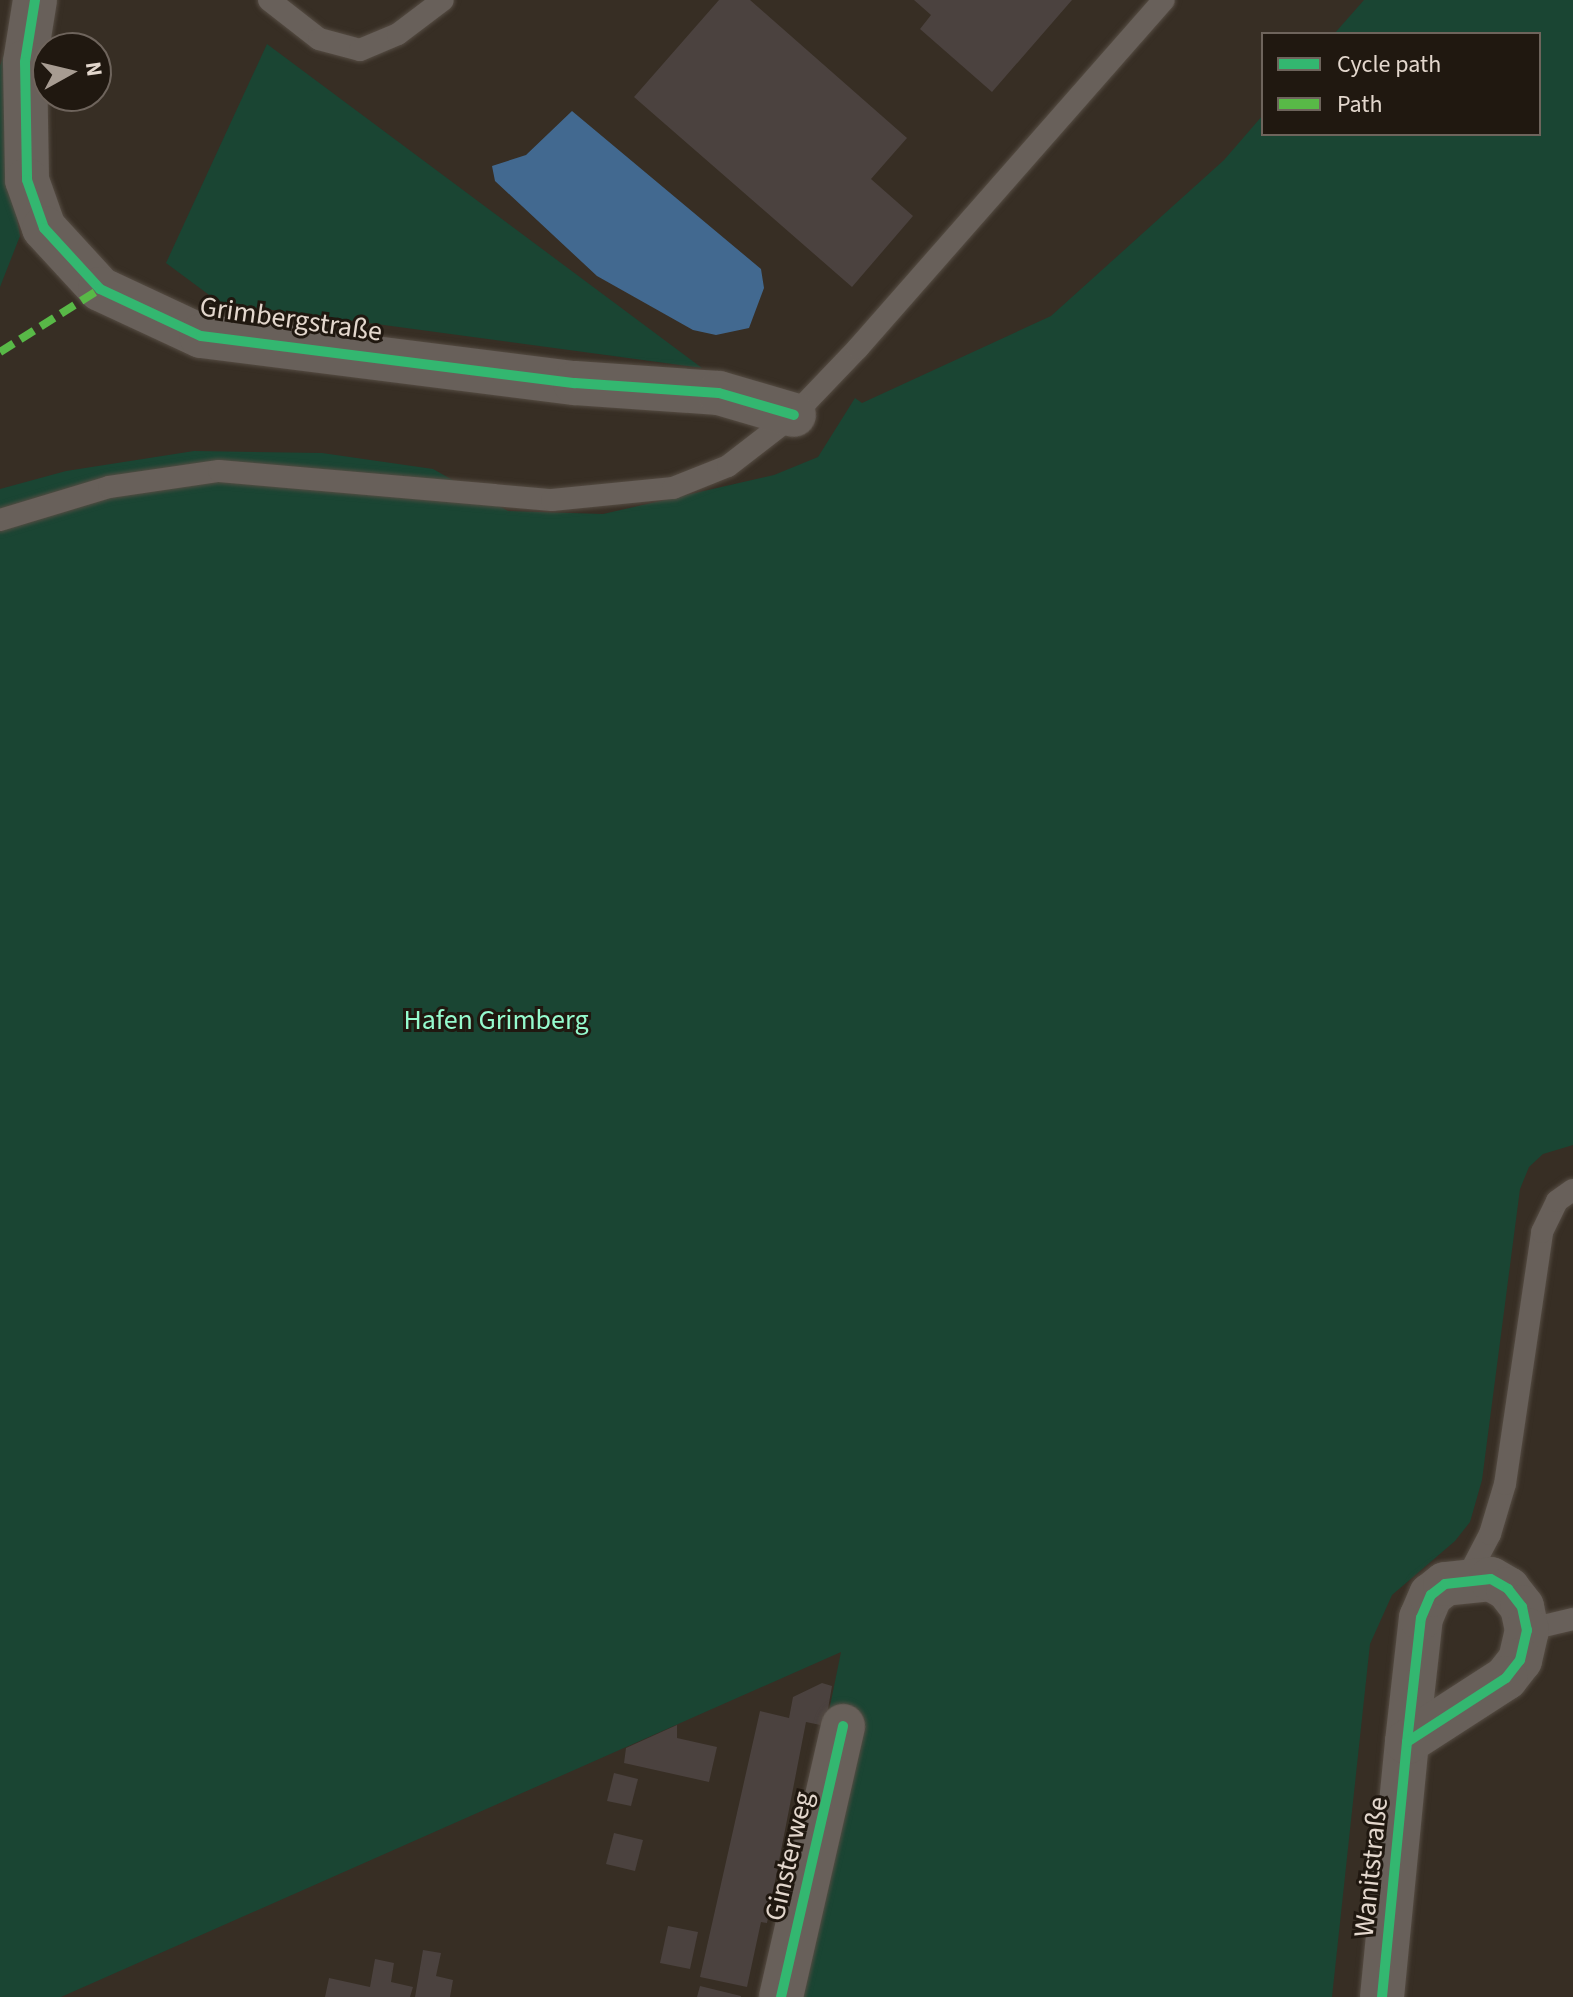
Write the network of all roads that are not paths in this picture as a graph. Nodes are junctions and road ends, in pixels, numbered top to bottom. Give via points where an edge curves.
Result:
1 (35, 0) edge
2 (269, 0) edge
3 (443, 0) edge
4 (1164, 0) edge
5 (794, 415) junction
6 (0, 520) edge
7 (1573, 1190) edge
8 (1467, 1578) junction
9 (1573, 1619) edge
10 (1527, 1630) junction
11 (843, 1726) dead end
12 (1407, 1742) junction
13 (781, 1997) edge
14 (1382, 1997) edge

1 - 5 street, Grimbergstraße via 25,62 27,180 44,228 100,289 201,336 575,383 719,393
2 - 3 lane via 319,39 360,50 398,34
4 - 5 lane
5 - 6 lane via 728,466 673,488 552,500 219,471 109,487
7 - 8 lane via 1557,1201 1542,1232 1505,1484 1490,1534
8 - 10 street via 1491,1579 1508,1589 1522,1607
8 - 12 street, Wanitstraße via 1431,1595 1421,1618
9 - 10 lane
10 - 12 street via 1520,1660 1506,1678
11 - 13 street, Ginsterweg
12 - 14 street, Wanitstraße

